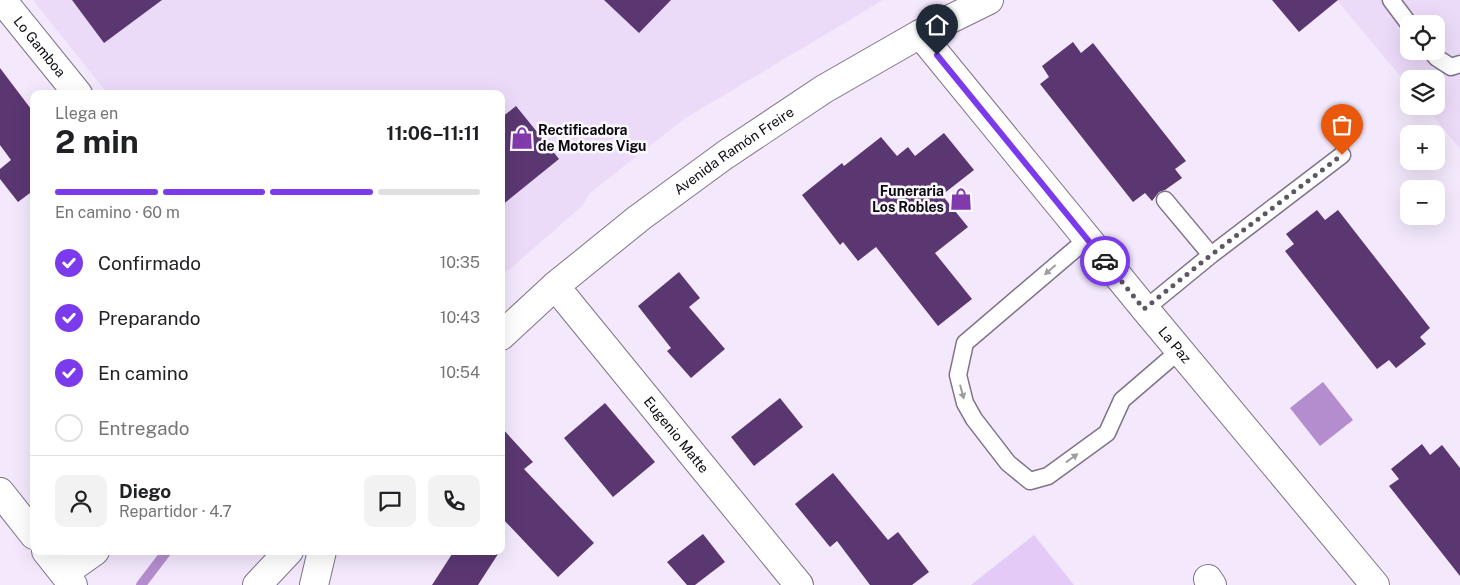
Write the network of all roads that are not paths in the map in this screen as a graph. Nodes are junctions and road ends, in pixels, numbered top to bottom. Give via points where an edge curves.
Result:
1 (2, 0) edge
2 (989, 0) edge
3 (1391, 0) edge
4 (1402, 15) edge
5 (920, 34) junction
6 (1440, 60) edge
7 (1460, 64) edge
8 (75, 90) edge
9 (1342, 155) dead end
10 (1165, 200) dead end
11 (1087, 238) junction
12 (1211, 255) junction
13 (555, 286) junction
14 (1144, 309) junction
15 (505, 332) edge
16 (1179, 351) junction
17 (0, 492) edge
18 (30, 530) edge
19 (49, 555) edge
20 (91, 555) edge
21 (286, 555) edge
22 (321, 555) edge
23 (68, 579) edge
24 (257, 585) edge
25 (314, 585) edge
26 (799, 585) edge
27 (1375, 585) edge

1 - 8 street, Lo Gamboa
2 - 5 street, Avenida Ramón Freire
3 - 4 lane
5 - 11 street, La Paz
5 - 13 street, Avenida Ramón Freire via 824,89 725,155 639,218
6 - 7 lane via 1450,67
9 - 12 lane
10 - 12 lane
11 - 14 street, La Paz
11 -> 16 lane via 965,343 958,375 965,404 1008,463 1030,481 1048,476 1107,433 1122,400
12 - 14 lane
13 - 15 street, Avenida Ramón Freire
13 - 26 street, Eugenio Matte
14 - 16 street, La Paz
16 - 27 street, La Paz
17 - 18 street
19 - 23 street
20 - 23 street
21 - 24 street
22 - 25 street

